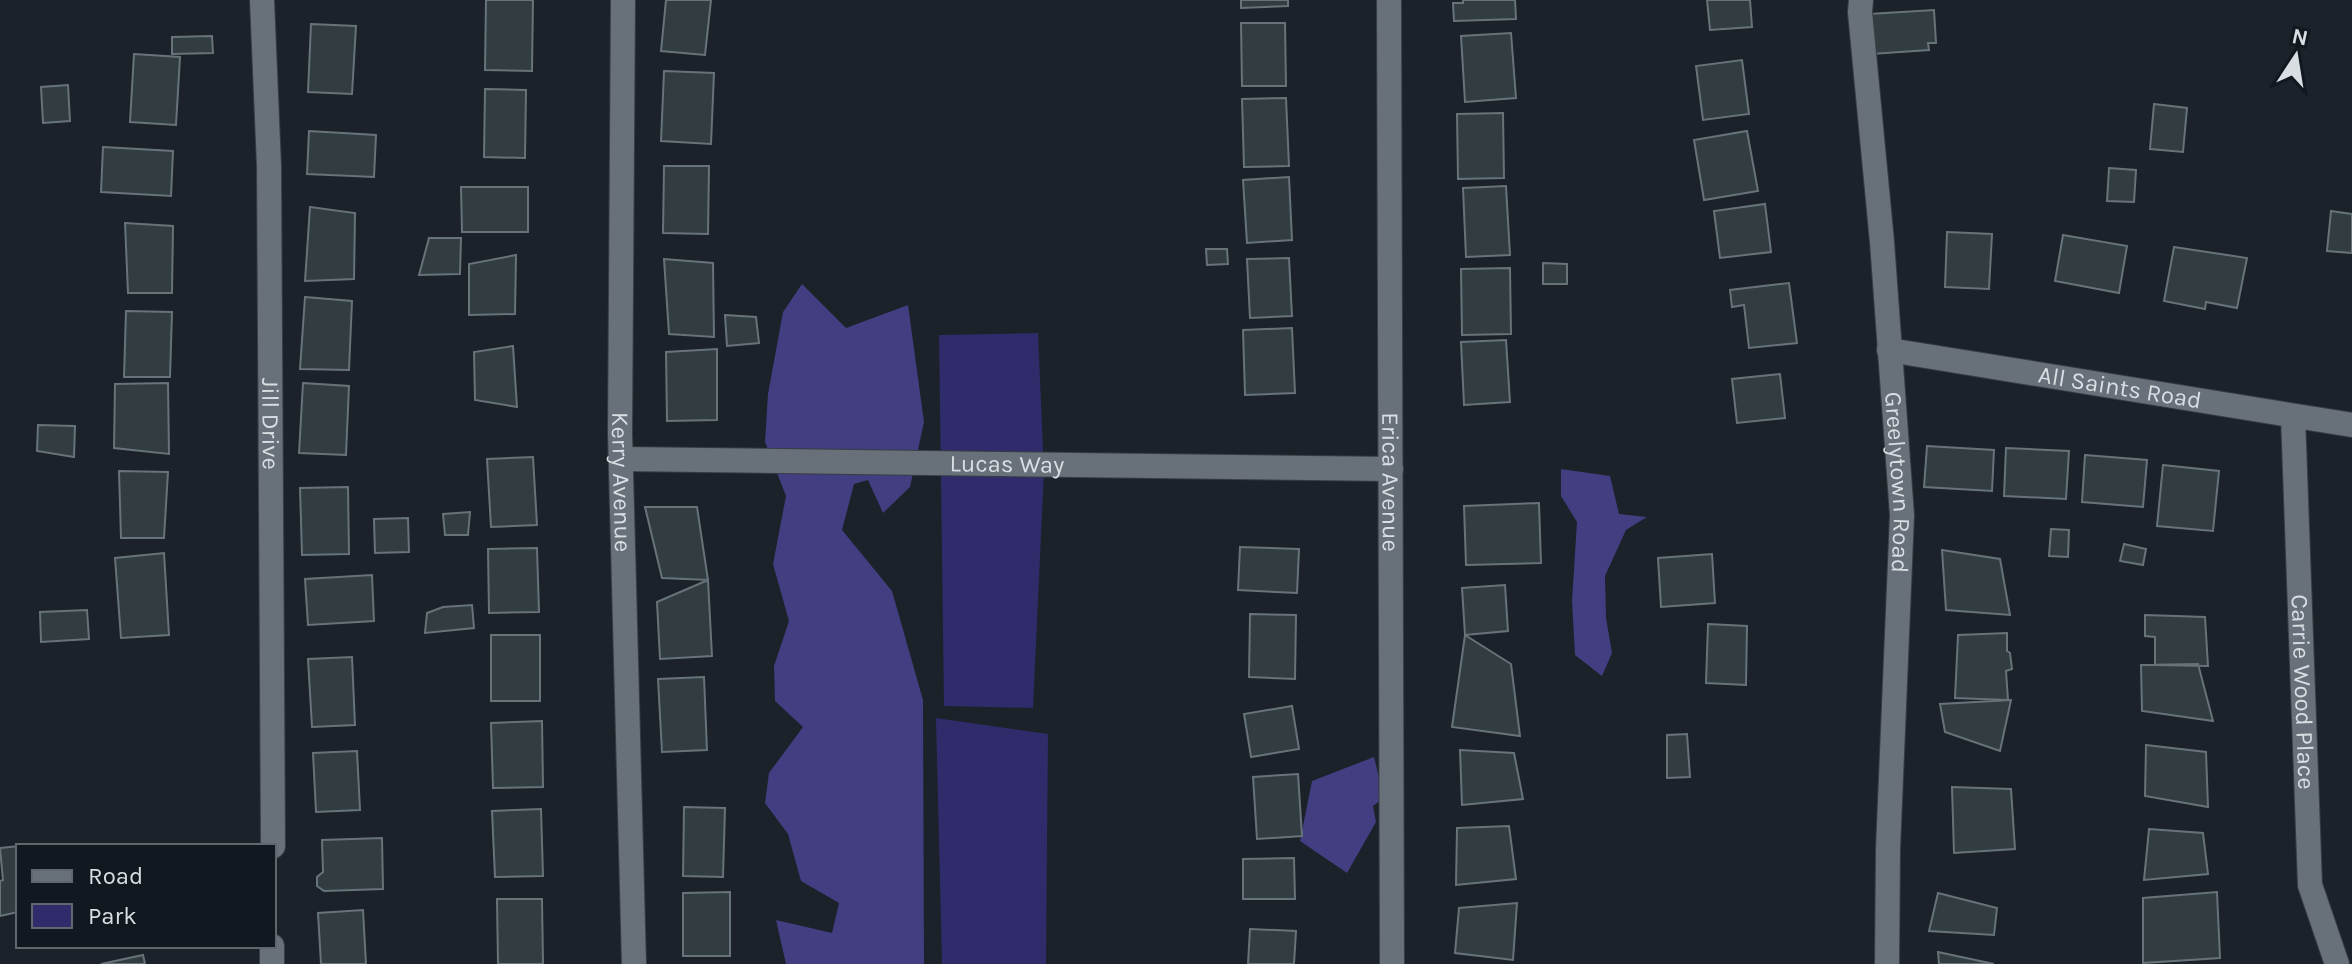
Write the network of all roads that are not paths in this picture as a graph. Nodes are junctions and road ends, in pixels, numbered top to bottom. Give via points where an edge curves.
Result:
1 (262, 0) edge
2 (623, 0) edge
3 (1389, 0) edge
4 (1861, 0) edge
5 (1889, 350) junction
6 (2293, 416) junction
7 (2352, 425) edge
8 (621, 459) junction
9 (1391, 469) junction
10 (273, 844) edge
11 (634, 964) edge
12 (1392, 964) edge
13 (1887, 964) edge
14 (2337, 964) edge

1 - 10 street, Jill Drive via 269,182
2 - 8 street, Kerry Avenue
3 - 9 street, Erica Avenue
4 - 5 street, Greelytown Road
5 - 6 street, All Saints Road
5 - 13 street, Greelytown Road via 1902,515
6 - 7 street, All Saints Road
6 - 14 street, Carrie Wood Place via 2310,885
8 - 9 street, Lucas Way
8 - 11 street, Kerry Avenue
9 - 12 street, Erica Avenue

